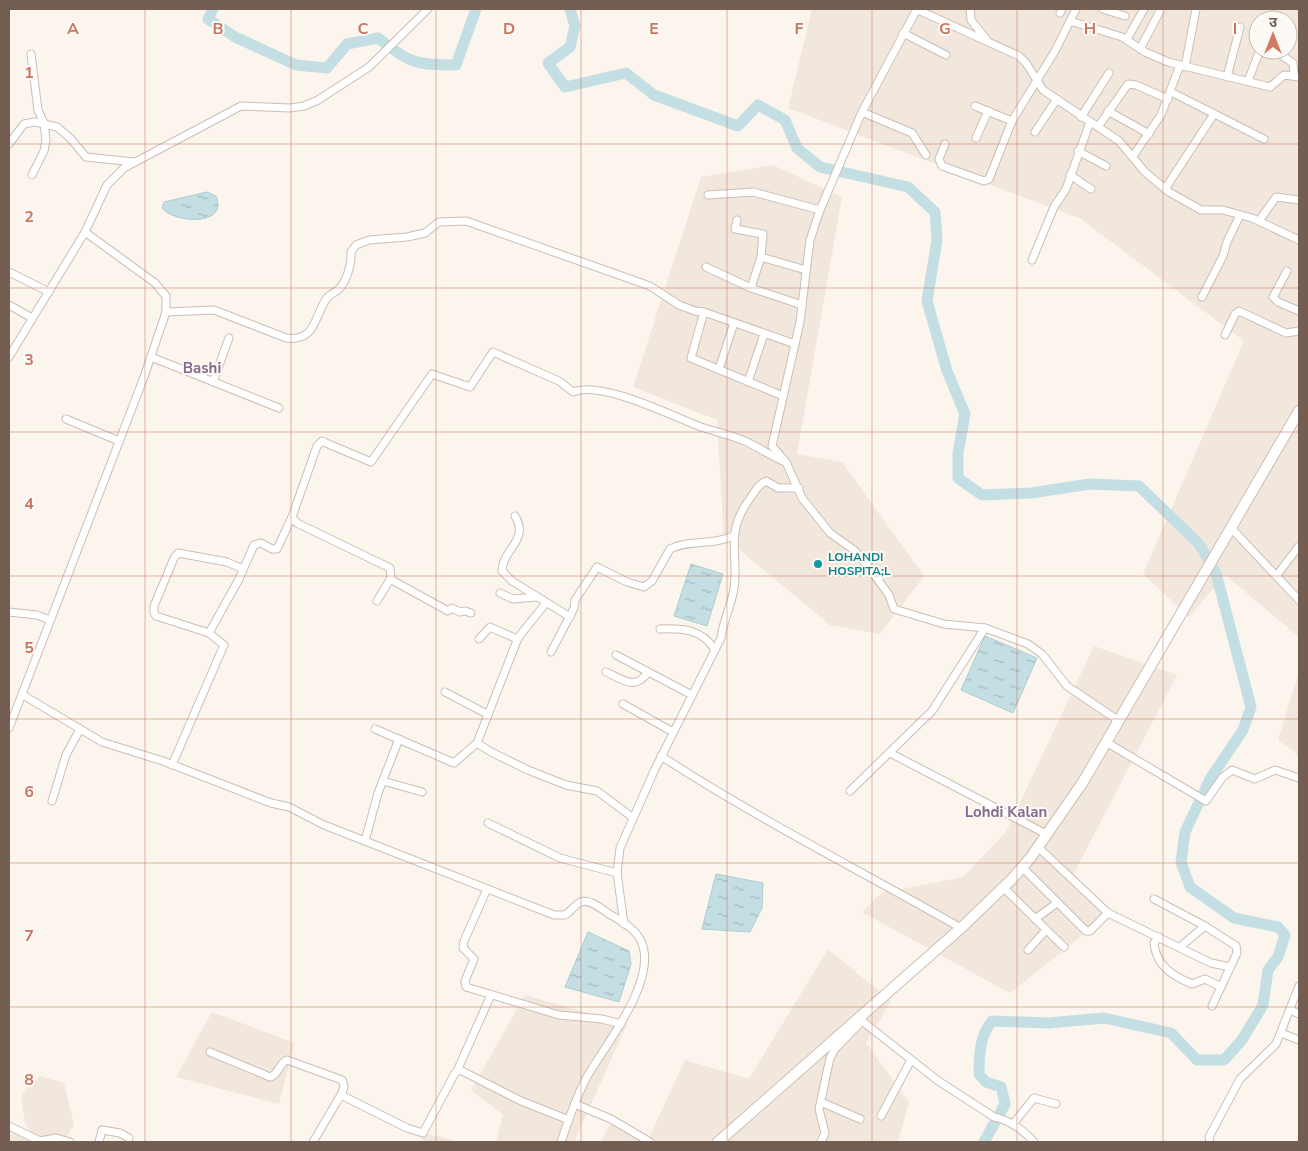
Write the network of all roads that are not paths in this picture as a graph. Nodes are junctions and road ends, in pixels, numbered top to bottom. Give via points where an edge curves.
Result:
1 (428, 9) edge
2 (916, 9) edge
3 (970, 9) edge
4 (1076, 9) edge
5 (1103, 9) edge
6 (1144, 9) edge
7 (1161, 9) edge
8 (1196, 9) edge
9 (1125, 16) dead end
10 (1070, 20) junction
11 (1240, 27) dead end
12 (903, 33) junction
13 (986, 40) junction
14 (1127, 40) junction
15 (1140, 49) junction
16 (31, 54) dead end
17 (946, 55) dead end
18 (1256, 60) edge
19 (1289, 60) edge
20 (1182, 66) junction
21 (1109, 73) dead end
22 (1227, 76) junction
23 (1296, 76) edge
24 (1248, 81) junction
25 (1037, 82) junction
26 (1170, 92) junction
27 (1056, 99) junction
28 (1168, 99) junction
29 (975, 106) dead end
30 (988, 111) junction
31 (1108, 111) junction
32 (862, 112) junction
33 (1214, 114) junction
34 (1081, 117) junction
35 (1012, 121) junction
36 (1090, 122) junction
37 (44, 124) junction
38 (1098, 127) junction
39 (1035, 132) dead end
40 (1149, 134) junction
41 (976, 138) dead end
42 (1264, 139) dead end
43 (9, 144) edge
44 (945, 144) dead end
45 (1078, 151) junction
46 (926, 154) dead end
47 (1133, 156) junction
48 (135, 162) junction
49 (1106, 166) dead end
50 (32, 175) dead end
51 (1070, 175) junction
52 (1091, 189) dead end
53 (1165, 189) junction
54 (708, 195) dead end
55 (1299, 200) edge
56 (820, 210) junction
57 (1240, 215) junction
58 (737, 220) dead end
59 (1259, 221) junction
60 (85, 232) junction
61 (1299, 240) edge
62 (761, 257) junction
63 (1032, 260) dead end
64 (706, 267) dead end
65 (806, 270) junction
66 (1287, 271) dead end
67 (9, 272) edge
68 (751, 288) junction
69 (49, 292) junction
70 (1202, 297) dead end
71 (9, 305) edge
72 (802, 305) junction
73 (1299, 311) edge
74 (166, 312) junction
75 (704, 312) junction
76 (32, 318) junction
77 (734, 323) junction
78 (1299, 331) edge
79 (764, 334) junction
80 (1225, 335) dead end
81 (229, 338) dead end
82 (795, 344) junction
83 (9, 357) edge
84 (151, 357) junction
85 (719, 369) junction
86 (213, 382) junction
87 (748, 382) junction
88 (783, 396) junction
89 (279, 408) dead end
90 (1299, 411) edge
91 (66, 419) dead end
92 (119, 441) junction
93 (786, 462) junction
94 (799, 488) junction
95 (292, 516) junction
96 (516, 516) dead end
97 (1231, 528) junction
98 (733, 536) junction
99 (1299, 546) edge
100 (243, 569) junction
101 (1277, 575) junction
102 (390, 579) junction
103 (500, 592) dead end
104 (537, 597) junction
105 (1299, 598) edge
106 (377, 601) dead end
107 (546, 603) junction
108 (9, 612) edge
109 (471, 613) dead end
110 (570, 617) junction
111 (50, 620) junction
112 (985, 628) junction
113 (660, 629) dead end
114 (210, 633) junction
115 (518, 638) junction
116 (479, 639) dead end
117 (715, 650) junction
118 (551, 652) dead end
119 (616, 655) dead end
120 (606, 672) dead end
121 (648, 672) junction
122 (445, 692) dead end
123 (24, 694) junction
124 (692, 695) junction
125 (623, 704) dead end
126 (487, 714) junction
127 (1119, 721) junction
128 (9, 728) edge
129 (80, 729) junction
130 (375, 729) dead end
131 (673, 732) junction
132 (399, 739) junction
133 (1106, 742) junction
134 (477, 743) junction
135 (890, 753) junction
136 (661, 756) junction
137 (172, 765) junction
138 (1299, 778) edge
139 (383, 781) junction
140 (850, 791) dead end
141 (422, 792) dead end
142 (52, 801) dead end
143 (632, 817) junction
144 (488, 822) dead end
145 (1048, 835) junction
146 (365, 841) junction
147 (1038, 848) junction
148 (1022, 868) junction
149 (617, 873) junction
150 (487, 888) junction
151 (1004, 888) junction
152 (1154, 899) dead end
153 (1057, 903) junction
154 (1108, 912) junction
155 (1035, 919) junction
156 (624, 924) junction
157 (1205, 926) junction
158 (961, 928) junction
159 (1046, 930) junction
160 (1159, 937) junction
161 (1064, 947) dead end
162 (1180, 947) junction
163 (1028, 950) dead end
164 (1230, 967) junction
165 (1299, 986) edge
166 (1221, 987) junction
167 (491, 995) junction
168 (1212, 1006) dead end
169 (1290, 1010) junction
170 (1299, 1014) edge
171 (862, 1017) junction
172 (621, 1024) junction
173 (1281, 1032) junction
174 (1299, 1040) edge
175 (210, 1052) dead end
176 (911, 1060) junction
177 (457, 1070) junction
178 (341, 1095) junction
179 (821, 1102) junction
180 (574, 1104) junction
181 (1056, 1104) dead end
182 (881, 1116) dead end
183 (860, 1119) dead end
184 (568, 1120) junction
185 (1013, 1124) junction
186 (11, 1127) edge
187 (9, 1136) edge
188 (129, 1138) dead end
189 (49, 1141) edge
190 (70, 1142) edge
191 (99, 1142) edge
192 (313, 1142) edge
193 (562, 1142) edge
194 (650, 1142) edge
195 (718, 1142) edge
196 (821, 1142) edge
197 (1034, 1142) edge
198 (1210, 1142) edge

1 - 48 street via 376,60 344,85 311,103 290,108 241,106
2 - 12 street
2 - 13 street
3 - 13 street via 971,20
4 - 10 street
5 - 9 street
6 - 14 street
7 - 15 street
8 - 20 street
10 - 14 street
10 - 25 street
11 - 22 street
12 - 17 street
12 - 32 street
13 - 25 street via 1019,56
14 - 15 street
15 - 20 street
16 - 37 street via 38,110
18 - 24 street
19 - 23 street via 1293,63
20 - 22 street
20 - 26 street
21 - 34 street
22 - 24 street
23 - 24 street via 1280,77 1270,87
25 - 27 street
25 - 35 street
26 - 28 street
26 - 33 street
27 - 34 street
27 - 39 street
28 - 31 street via 1136,84 1128,84
28 - 40 street
29 - 30 street
30 - 35 street
30 - 41 street
31 - 38 street
31 - 40 street
32 - 46 street via 912,132
32 - 56 street
33 - 42 street
33 - 53 street
34 - 36 street
35 - 44 street via 987,181 940,164
36 - 38 street
36 - 45 street
37 - 43 street via 24,124
37 - 48 street via 63,131 86,157
37 - 50 street via 46,146
38 - 47 street via 1119,141
40 - 47 street
45 - 49 street
45 - 51 street
47 - 53 street via 1145,172
48 - 60 street via 114,177
51 - 52 street
51 - 63 street
53 - 57 street via 1201,210 1223,210
54 - 56 street via 753,192
55 - 59 street via 1276,197
56 - 65 street via 810,240
57 - 59 street
57 - 70 street
58 - 62 street via 735,229 763,234
59 - 61 street
60 - 69 street
60 - 74 street via 155,283 166,296
62 - 65 street
62 - 68 street
64 - 68 street
65 - 72 street
66 - 73 street via 1273,296 1278,302
67 - 69 street
68 - 72 street
69 - 76 street
71 - 76 street
72 - 82 street
74 - 75 street via 214,310 286,338 298,338 313,328 326,299 343,284 352,260 351,252 356,246 370,240 425,233 439,222 466,220 650,286 679,305
74 - 84 street
75 - 77 street
75 - 85 street via 691,358
76 - 83 street
77 - 79 street
77 - 85 street
78 - 80 street via 1286,333 1239,311
79 - 82 street
79 - 87 street
81 - 86 street
82 - 88 street
84 - 86 street
84 - 92 street
85 - 87 street
86 - 89 street
87 - 88 street
88 - 93 street via 772,442
90 - 97 street
91 - 92 street
92 - 111 street
93 - 94 street
93 - 95 street via 743,440 626,398 594,389 572,392 558,381 493,352 472,386 432,374 371,462 320,443
94 - 98 street via 778,488 766,481 757,486 742,508
94 - 112 street via 802,498 830,533 854,550 868,566 889,595 894,610 944,624
95 - 100 street via 276,549 256,543
95 - 102 street via 297,523 390,568
96 - 104 street via 521,529 502,572
97 - 101 street
97 - 127 street
98 - 110 street via 721,542 684,544 670,549 652,581 644,587 597,567 575,600
98 - 117 street via 734,590
99 - 101 street
100 - 114 street
100 - 114 street via 227,562 184,553 178,553 174,558 154,613
101 - 105 street
102 - 106 street
102 - 109 street via 448,611 452,608
103 - 104 street via 519,600
104 - 107 street
107 - 110 street
107 - 115 street
108 - 111 street
110 - 118 street
111 - 123 street
112 - 127 street via 1028,644 1042,654 1067,686
112 - 135 street via 936,705
113 - 117 street via 697,633 708,639
114 - 137 street via 223,642 224,649
115 - 116 street via 513,639 490,627
115 - 126 street
117 - 124 street
119 - 121 street
120 - 121 street via 635,684
121 - 124 street
122 - 126 street
123 - 128 street
123 - 129 street
124 - 131 street
125 - 131 street
126 - 134 street
127 - 133 street
129 - 137 street via 113,746
129 - 142 street via 66,755
130 - 132 street
131 - 136 street
132 - 134 street via 454,763
132 - 139 street
133 - 138 street via 1203,800 1209,799 1222,778 1232,770 1255,779 1275,770
133 - 145 street
134 - 143 street via 528,770 566,785 593,789
135 - 140 street
135 - 145 street
136 - 143 street
136 - 158 street via 739,806
137 - 146 street via 289,807
139 - 141 street
139 - 146 street
143 - 149 street via 620,848
144 - 149 street via 560,858
145 - 147 street
146 - 150 street
147 - 148 street
147 - 154 street
148 - 151 street
148 - 153 street
149 - 156 street
150 - 156 street via 560,916 587,901
150 - 167 street via 463,946 474,959 465,985
151 - 155 street
151 - 158 street
152 - 157 street
153 - 154 street via 1088,932
153 - 155 street
154 - 160 street
155 - 159 street
156 - 172 street via 641,941 644,963 635,996
157 - 162 street
157 - 164 street via 1236,946 1237,953
158 - 171 street
159 - 161 street
159 - 163 street
160 - 162 street
160 - 166 street via 1154,945 1162,965 1171,975 1192,984 1204,979
162 - 164 street via 1211,963
164 - 166 street
165 - 169 street
166 - 168 street
167 - 172 street via 559,1015
167 - 177 street
169 - 170 street
169 - 173 street
171 - 176 street
171 - 179 street via 831,1054
171 - 195 street
172 - 180 street
173 - 174 street
173 - 198 street via 1274,1047 1240,1079 1209,1137
175 - 178 street via 270,1078 275,1076 284,1061 299,1063 342,1080
176 - 182 street
176 - 185 street via 994,1117
177 - 178 street via 423,1133
177 - 184 street via 464,1070 521,1101
178 - 192 street
179 - 183 street
179 - 196 street via 820,1118 825,1133
180 - 184 street
180 - 194 street via 610,1119
181 - 185 street via 1034,1098
184 - 193 street
185 - 197 street
186 - 187 street
186 - 189 street via 40,1141
188 - 191 street via 102,1130
189 - 190 street via 56,1138

